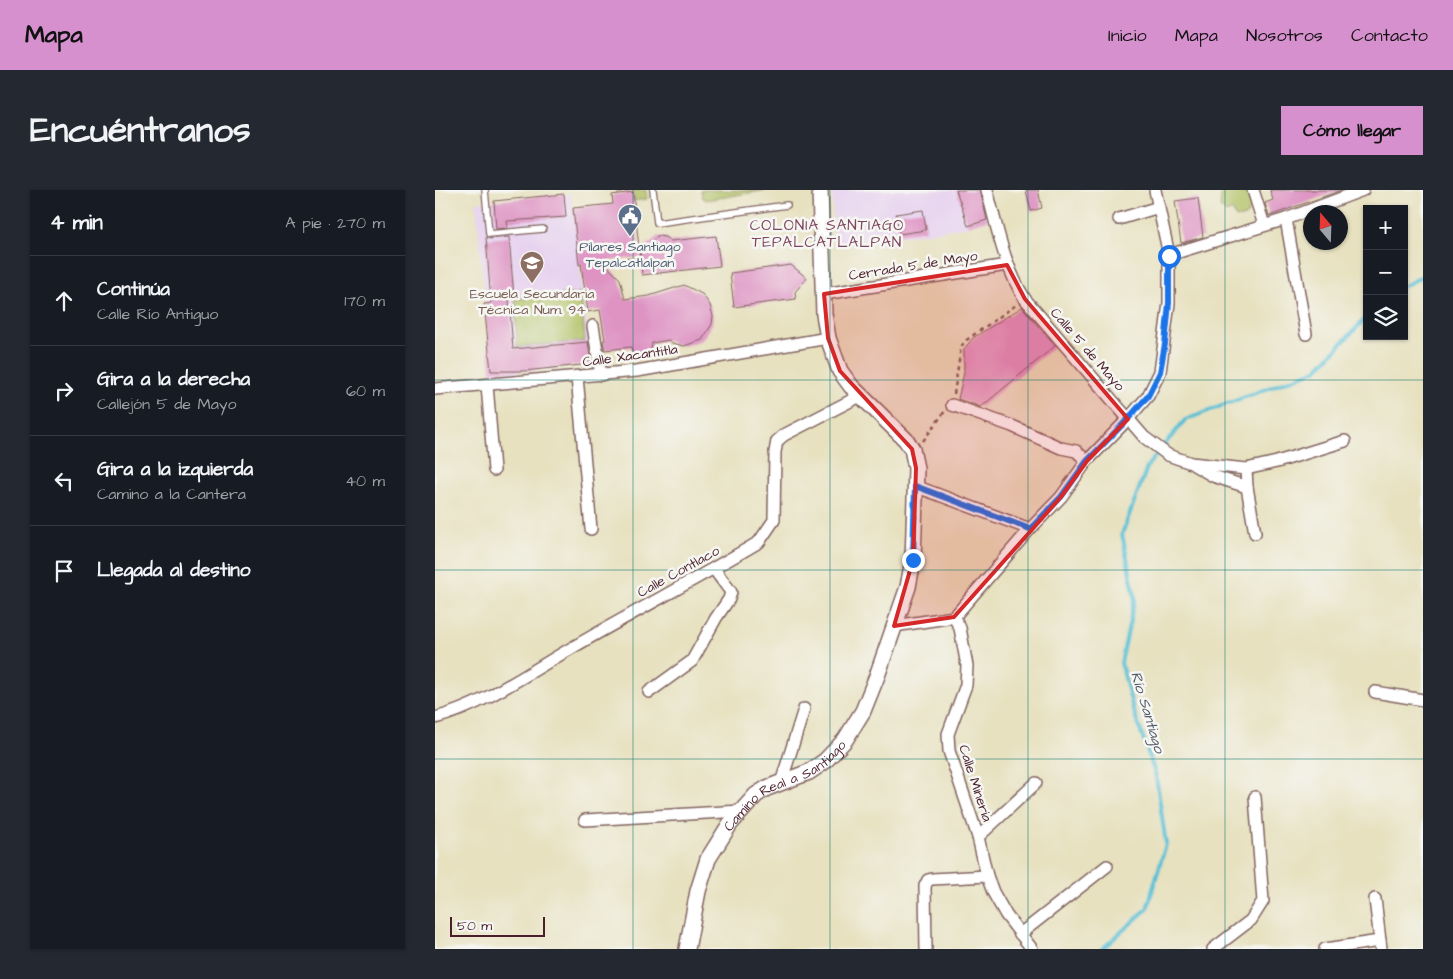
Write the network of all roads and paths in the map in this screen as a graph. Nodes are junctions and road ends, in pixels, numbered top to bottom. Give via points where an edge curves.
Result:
1 (485, 190) edge
2 (653, 190) edge
3 (820, 190) edge
4 (987, 190) edge
5 (1155, 190) edge
6 (1253, 190) edge
7 (1363, 190) edge
8 (787, 205) dead end
9 (1159, 207) junction
10 (1119, 219) dead end
11 (1286, 219) junction
12 (1264, 225) junction
13 (543, 229) dead end
14 (1169, 256) junction
15 (1007, 265) junction
16 (824, 294) junction
17 (1025, 299) junction
18 (593, 326) dead end
19 (1306, 334) dead end
20 (828, 338) junction
21 (601, 375) junction
22 (577, 377) junction
23 (487, 385) junction
24 (435, 389) edge
25 (860, 396) junction
26 (952, 404) junction
27 (1128, 419) junction
28 (1345, 441) dead end
29 (914, 455) junction
30 (1087, 461) junction
31 (1191, 462) junction
32 (1246, 469) junction
33 (494, 470) dead end
34 (915, 486) junction
35 (1247, 487) junction
36 (591, 529) dead end
37 (1030, 529) junction
38 (1255, 533) dead end
39 (714, 569) junction
40 (954, 617) junction
41 (894, 626) junction
42 (649, 692) dead end
43 (1375, 692) dead end
44 (1423, 700) edge
45 (804, 708) dead end
46 (435, 718) edge
47 (781, 782) junction
48 (1036, 783) dead end
49 (1255, 797) dead end
50 (741, 811) junction
51 (585, 820) dead end
52 (978, 837) junction
53 (1107, 866) dead end
54 (987, 876) junction
55 (1375, 899) dead end
56 (1020, 934) junction
57 (1380, 945) edge
58 (687, 949) edge
59 (926, 949) edge
60 (1032, 949) edge
61 (1213, 949) edge
62 (1325, 949) edge

1 - 13 lane via 489,234
2 - 8 lane via 657,223
3 - 16 street
4 - 15 street, Calle 5 de Mayo
5 - 9 street
6 - 12 street
7 - 11 street
9 - 10 street
9 - 14 street
11 - 12 street
11 - 19 street
12 - 14 street
14 - 27 street via 1169,303 1160,372 1148,396
15 - 16 street, Cerrada 5 de Mayo
15 - 17 street, Calle 5 de Mayo
16 - 20 street
17 - 26 path via 965,341 961,347
17 - 27 street, Calle 5 de Mayo
18 - 21 street
20 - 21 street, Calle Xacantitla
20 - 25 street via 841,371
21 - 22 street, Calle Xacantitla
22 - 23 street, Calle Xacantitla
22 - 36 street
23 - 24 street, Calle Xacantitla
23 - 33 street
25 - 29 street via 906,440
25 - 39 street, Calle Contlaco via 784,435 777,442 774,520 759,542
26 - 29 path
26 - 30 street via 1061,448 1076,451
27 - 30 street
27 - 31 street, Calle 5 de Mayo via 1144,437 1168,455
28 - 32 street, Calle 5 de Mayo
29 - 34 street, Camino Real a Santiago
30 - 37 street via 1061,497
31 - 32 street, Calle 5 de Mayo
31 - 35 street via 1213,476
32 - 35 street
34 - 37 street
34 - 41 street, Camino Real a Santiago via 913,560 908,587
35 - 38 street
37 - 40 street
39 - 42 street via 731,592 729,599 692,661
39 - 46 street, Calle Contlaco via 508,686
40 - 41 street
40 - 52 street, Calle Minería via 964,645 967,676 948,743
41 - 47 street, Camino Real a Santiago via 863,711 845,740 809,772
43 - 44 street
45 - 47 street
47 - 50 street, Camino Real a Santiago via 756,795
48 - 52 street
49 - 61 street via 1263,901 1251,920
50 - 51 street
50 - 58 street, Camino Real a Santiago via 708,859
52 - 54 street, Calle Minería
53 - 56 street
54 - 56 street, Calle Minería via 1006,915
54 - 59 street via 928,880 925,886
55 - 57 street
56 - 60 street, Calle Minería
57 - 62 street

